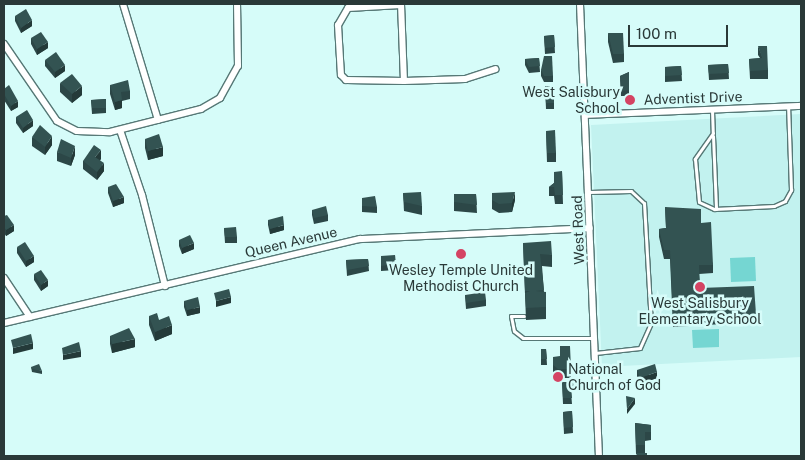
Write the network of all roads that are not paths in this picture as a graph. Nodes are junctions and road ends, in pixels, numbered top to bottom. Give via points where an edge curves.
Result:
1 (123, 4) edge
2 (237, 4) edge
3 (401, 4) edge
4 (580, 4) edge
5 (4, 44) edge
6 (495, 69) dead end
7 (404, 81) junction
8 (788, 106) junction
9 (801, 106) edge
10 (712, 110) junction
11 (586, 114) junction
12 (158, 120) junction
13 (120, 130) junction
14 (713, 133) junction
15 (589, 192) junction
16 (716, 209) junction
17 (590, 228) junction
18 (4, 278) edge
19 (165, 286) junction
20 (524, 316) dead end
21 (30, 317) junction
22 (4, 324) edge
23 (594, 338) junction
24 (594, 353) junction
25 (599, 456) edge

1 - 12 street
2 - 12 street via 239,58 230,87 208,106
3 - 7 street
3 - 7 street via 348,8 338,25 341,75 346,80
4 - 11 street, West Road
5 - 13 street via 57,120 90,133
6 - 7 street via 465,79
8 - 9 street, Adventist Drive
8 - 10 street, Adventist Drive
8 - 16 lane via 788,198 774,206
10 - 11 street, Adventist Drive
10 - 14 lane
11 - 15 street, West Road
12 - 13 street
13 - 19 street via 142,195
14 - 16 lane
14 - 16 lane via 696,155 696,194 702,206
15 - 17 street, West Road
15 - 24 lane via 631,190 644,203 651,323 640,348
17 - 19 street, Queen Avenue via 360,239
17 - 23 street, West Road
18 - 21 street
19 - 21 street, Queen Avenue
20 - 23 lane via 511,316 514,331 523,338
21 - 22 street, Queen Avenue
23 - 24 street, West Road
24 - 25 street, West Road

